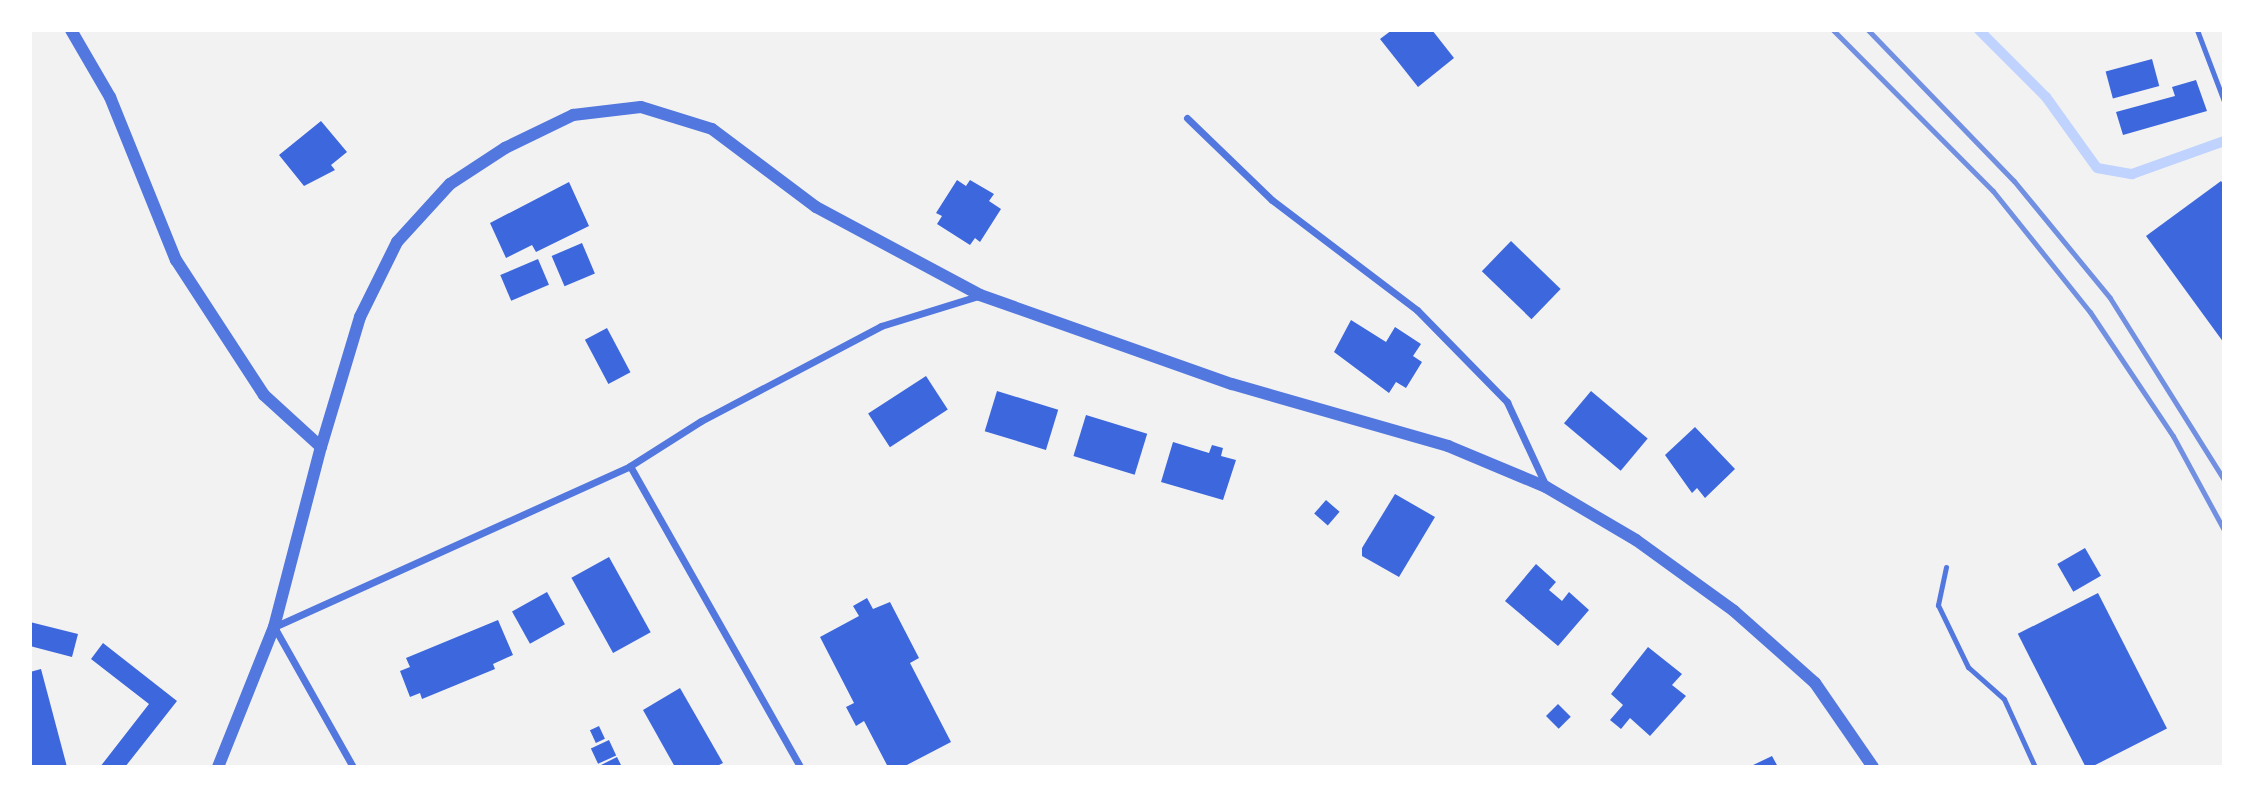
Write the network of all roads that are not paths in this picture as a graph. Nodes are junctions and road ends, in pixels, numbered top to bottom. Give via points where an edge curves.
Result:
1 (71, 30) edge
2 (2197, 30) edge
3 (2224, 81) edge
4 (2216, 82) junction
5 (2224, 101) edge
6 (1187, 118) dead end
7 (980, 295) junction
8 (321, 447) junction
9 (630, 466) junction
10 (1546, 487) junction
11 (1946, 567) dead end
12 (274, 626) junction
13 (218, 767) edge
14 (353, 767) edge
15 (800, 767) edge
16 (1873, 767) edge
17 (2035, 767) edge

1 - 8 street via 110,97 176,261 264,395
2 - 4 lane
3 - 4 lane
4 - 5 lane
6 - 10 street via 1272,200 1417,310 1507,402
7 - 8 street via 816,207 712,129 641,107 573,115 505,148 450,184 397,242 360,317
7 - 9 street via 881,326 701,421
7 - 10 street via 1232,384 1448,446
8 - 12 street
9 - 12 street
9 - 15 street
10 - 16 street via 1636,540 1734,611 1815,682
11 - 17 lane via 1938,605 1968,667 2004,699
12 - 13 street
12 - 14 street

